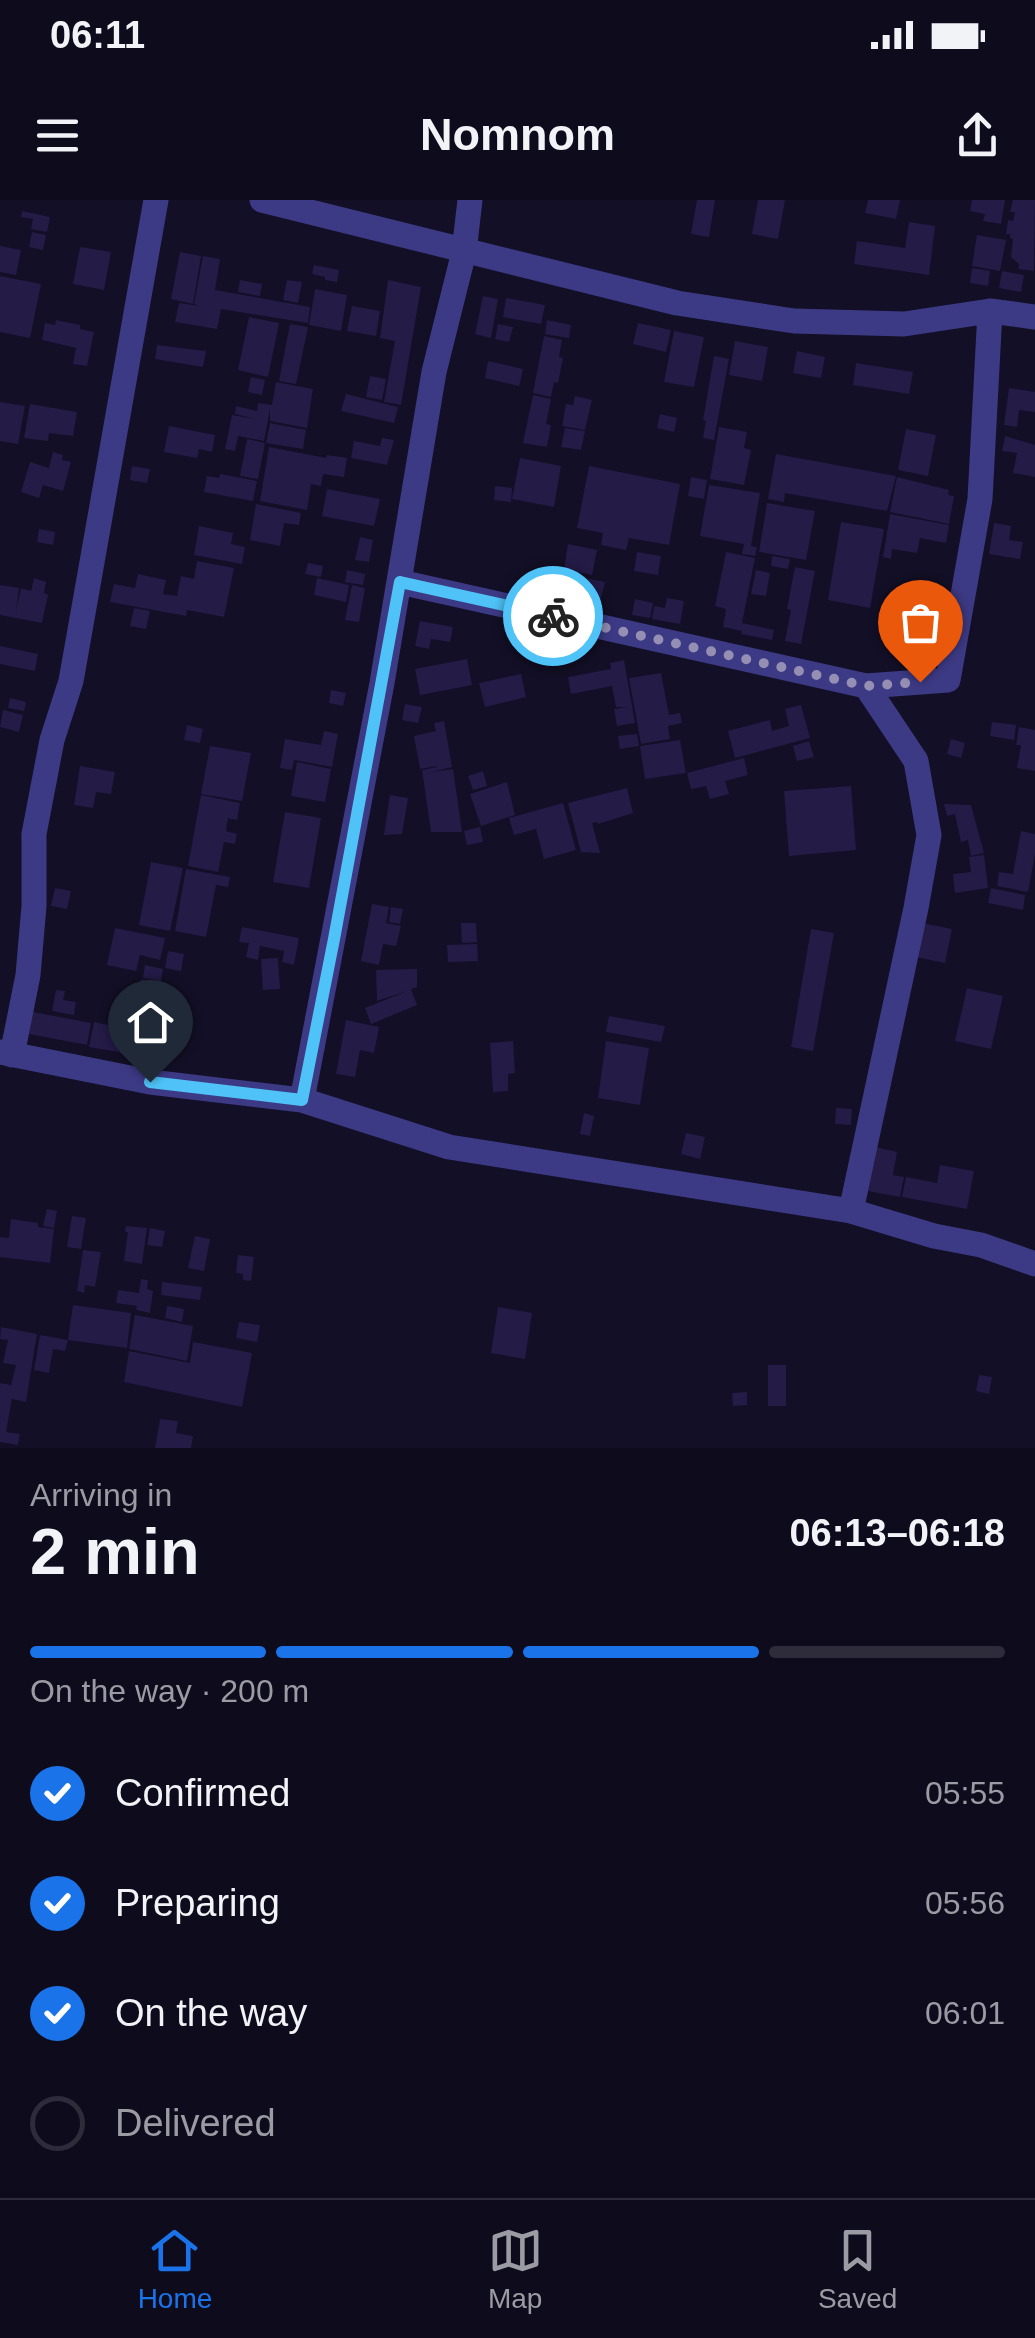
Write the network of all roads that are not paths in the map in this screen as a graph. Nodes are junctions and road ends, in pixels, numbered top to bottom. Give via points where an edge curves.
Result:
1 (156, 200) edge
2 (262, 200) edge
3 (470, 200) edge
4 (464, 252) junction
5 (990, 311) junction
6 (1035, 318) edge
7 (400, 582) junction
8 (866, 686) junction
9 (6, 1053) edge
10 (302, 1100) junction
11 (851, 1212) junction
12 (1035, 1264) edge

1 - 9 street via 71,681 34,834 28,975
2 - 4 street
3 - 4 street
4 - 5 street via 677,303 794,321 904,324
4 - 7 street via 434,372
5 - 6 street
5 - 8 street via 980,499 948,680
7 - 8 street
7 - 10 street
8 - 11 street via 916,760 929,834
9 - 10 street via 150,1082
10 - 11 street via 449,1147
11 - 12 street

